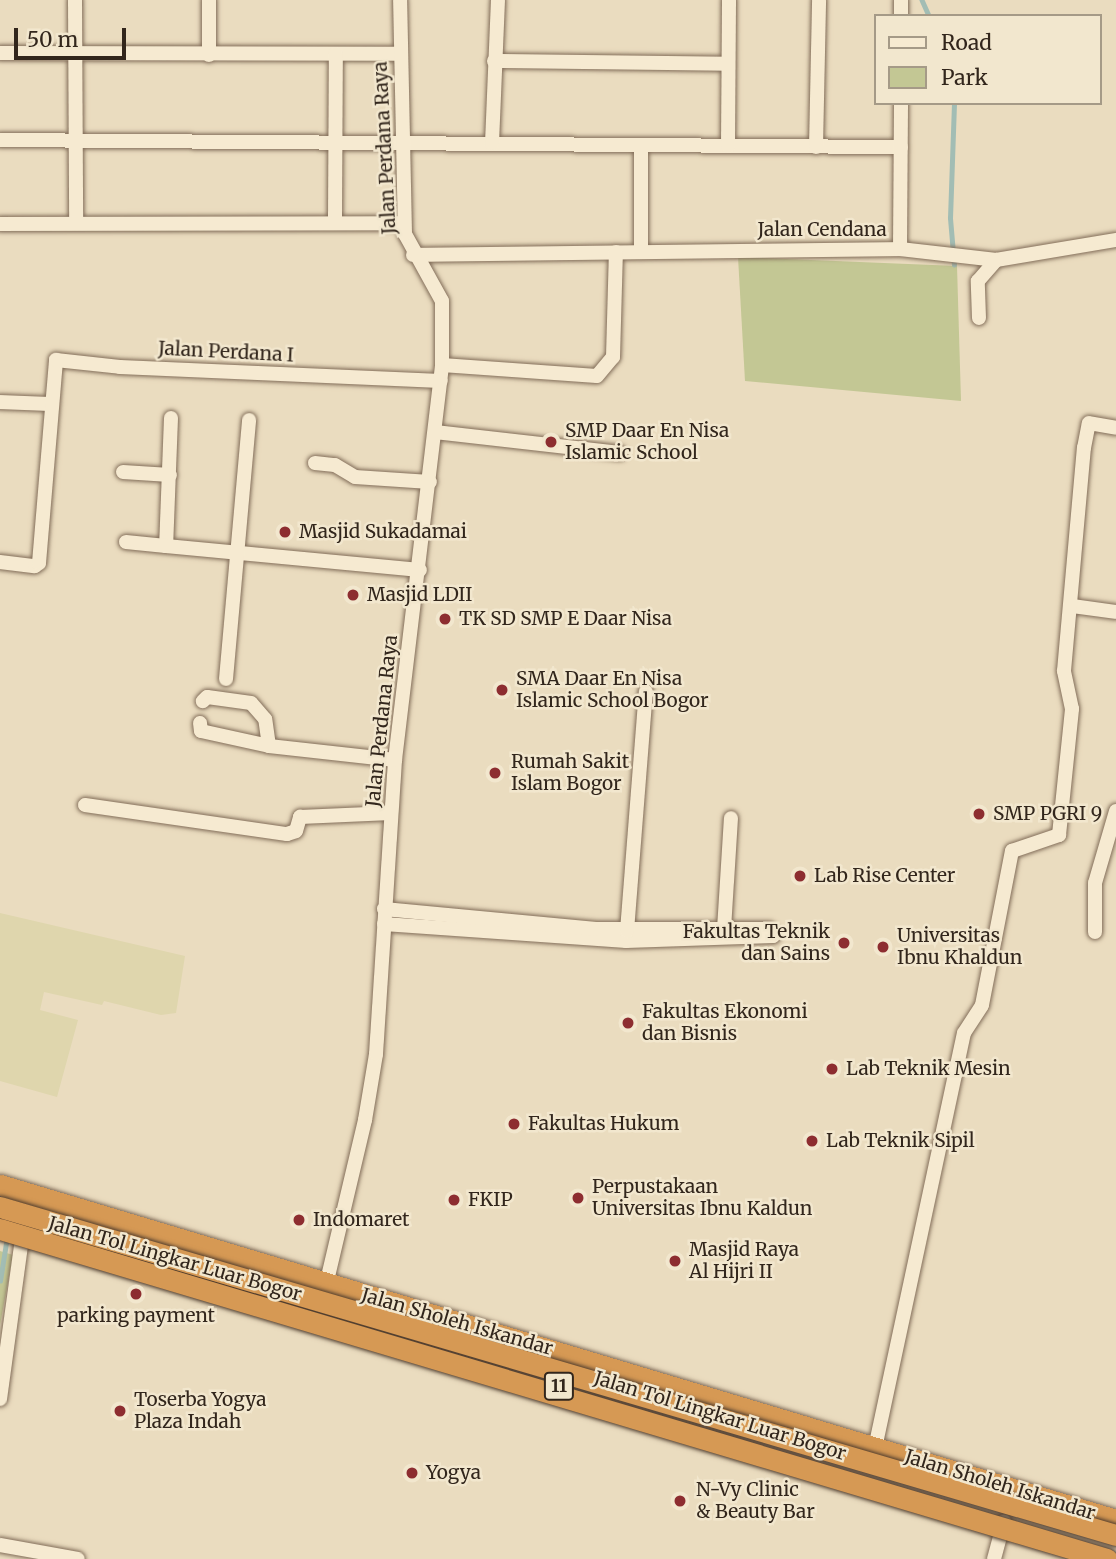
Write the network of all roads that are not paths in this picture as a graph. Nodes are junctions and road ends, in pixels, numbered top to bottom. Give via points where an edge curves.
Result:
1 (75, 0) edge
2 (209, 0) edge
3 (400, 0) edge
4 (498, 0) edge
5 (729, 0) edge
6 (819, 0) edge
7 (76, 52) junction
8 (0, 54) edge
9 (336, 54) junction
10 (400, 54) junction
11 (209, 55) junction
12 (494, 61) junction
13 (728, 64) junction
14 (901, 105) edge
15 (0, 140) edge
16 (76, 140) junction
17 (337, 141) junction
18 (402, 142) junction
19 (492, 143) junction
20 (641, 146) junction
21 (728, 146) junction
22 (816, 147) junction
23 (901, 147) junction
24 (335, 220) junction
25 (76, 221) junction
26 (404, 223) junction
27 (0, 224) edge
28 (1116, 240) edge
29 (900, 248) junction
30 (641, 250) junction
31 (616, 252) junction
32 (413, 255) junction
33 (996, 260) junction
34 (979, 318) dead end
35 (442, 365) junction
36 (441, 381) junction
37 (0, 402) edge
38 (49, 404) junction
39 (171, 418) dead end
40 (249, 420) dead end
41 (1116, 428) edge
42 (435, 432) junction
43 (620, 453) dead end
44 (315, 463) dead end
45 (124, 472) dead end
46 (170, 475) junction
47 (430, 482) junction
48 (126, 542) dead end
49 (166, 546) junction
50 (238, 553) junction
51 (0, 562) edge
52 (420, 570) junction
53 (1072, 606) junction
54 (1116, 612) edge
55 (226, 679) dead end
56 (646, 692) dead end
57 (203, 701) dead end
58 (200, 723) dead end
59 (269, 746) junction
60 (395, 760) junction
61 (85, 805) dead end
62 (1116, 811) edge
63 (391, 813) junction
64 (731, 818) dead end
65 (384, 917) junction
66 (724, 929) junction
67 (626, 931) junction
68 (1095, 932) dead end
69 (653, 935) junction
70 (0, 1185) edge
71 (0, 1207) edge
72 (0, 1226) edge
73 (23, 1231) junction
74 (326, 1285) junction
75 (0, 1399) edge
76 (730, 1405) junction
77 (719, 1434) junction
78 (875, 1448) junction
79 (1004, 1520) junction
80 (1116, 1520) edge
81 (1116, 1535) edge
82 (0, 1545) edge
83 (1116, 1555) edge
84 (78, 1559) edge
85 (994, 1559) edge
86 (1107, 1559) edge

1 - 7 street
2 - 11 street
3 - 10 street, Jalan Perdana Raya
4 - 12 street
5 - 13 street
6 - 22 street
7 - 8 street
7 - 11 street
7 - 16 street
9 - 10 street
9 - 11 street
9 - 17 street
10 - 18 street, Jalan Perdana Raya
12 - 13 street
12 - 19 street
13 - 21 street
14 - 23 street, Jalan Cendana
15 - 16 street
16 - 17 street
16 - 25 street
17 - 18 street
17 - 24 street
18 - 19 street
18 - 26 street, Jalan Perdana Raya
19 - 20 street
20 - 21 street
20 - 30 street
21 - 22 street
22 - 23 street
23 - 29 street, Jalan Cendana
24 - 25 street
24 - 26 street
25 - 27 street
26 - 32 street, Jalan Perdana Raya
28 - 33 street
29 - 30 street, Jalan Cendana
29 - 33 street
30 - 31 street, Jalan Cendana
31 - 32 street, Jalan Cendana
31 - 35 street via 613,357 597,376
32 - 35 street, Jalan Perdana Raya via 442,301
33 - 34 street via 978,281
35 - 36 street, Jalan Perdana Raya
36 - 38 street, Jalan Perdana I via 120,367 56,360
36 - 42 street, Jalan Perdana Raya
37 - 38 street
38 - 51 street via 39,563
39 - 46 street
40 - 50 street
41 - 53 street via 1089,423
42 - 43 street
42 - 47 street, Jalan Perdana Raya
44 - 47 street via 335,465 355,477
45 - 46 street
46 - 49 street
47 - 52 street, Jalan Perdana Raya
48 - 49 street
49 - 50 street
50 - 52 street
50 - 55 street
52 - 60 street, Jalan Perdana Raya
53 - 54 street
53 - 78 street via 1064,671 1072,709 1059,835 1012,851 982,1005 964,1033
56 - 67 street
57 - 59 street via 207,697 251,702 265,719
58 - 59 street via 201,731
59 - 60 street
60 - 63 street, Jalan Perdana Raya
61 - 63 street via 286,834 296,831 300,817
62 - 68 street via 1095,883
63 - 65 street, Jalan Perdana Raya
64 - 66 street
65 - 67 street
65 - 69 street
65 - 74 street, Jalan Perdana Raya via 372,1081
66 - 69 street
66 - 69 street via 769,929 772,936
67 - 69 street
70 - 74 highway, Jalan Sholeh Iskandar / 11
71 - 81 highway, Jalan Tol Lingkar Luar Bogor, bridge
72 - 73 highway, Jalan Sholeh Iskandar / 11
72 - 86 highway, Jalan Tol Lingkar Luar Bogor, bridge
73 - 75 street
73 - 77 highway, Jalan Sholeh Iskandar / 11
74 - 76 highway, Jalan Sholeh Iskandar / 11
76 - 77 highway
76 - 78 highway, Jalan Sholeh Iskandar / 11
77 - 79 highway, Jalan Sholeh Iskandar / 11
78 - 80 highway, Jalan Sholeh Iskandar / 11
79 - 83 highway, Jalan Sholeh Iskandar / 11
79 - 85 street
82 - 84 street

